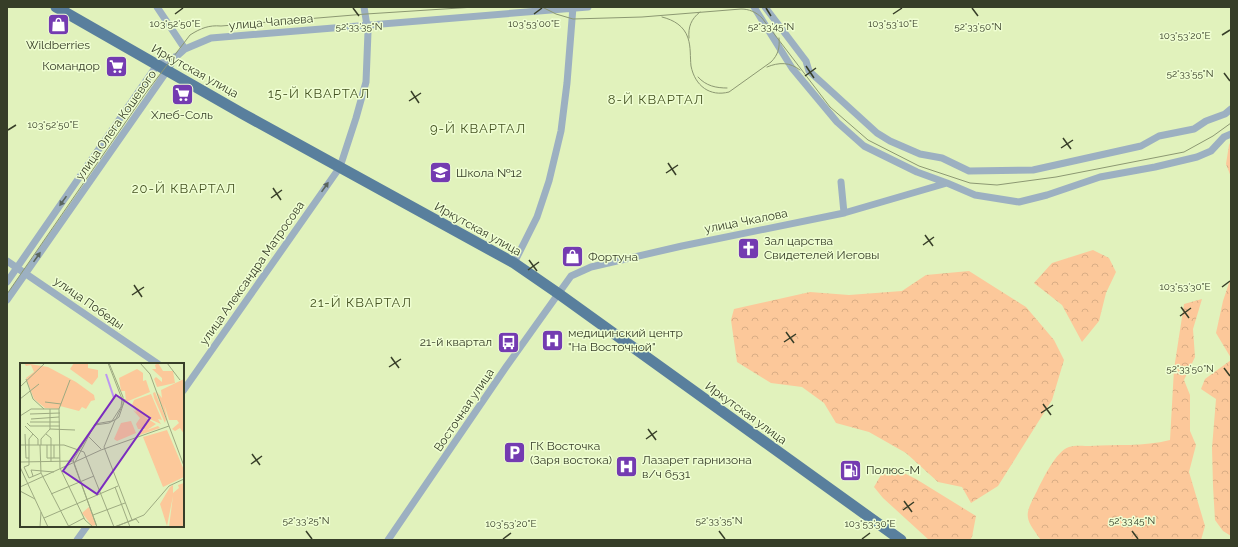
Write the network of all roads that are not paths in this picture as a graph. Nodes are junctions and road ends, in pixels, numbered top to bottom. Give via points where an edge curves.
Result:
1 (56, 7) edge
2 (157, 7) edge
3 (364, 7) edge
4 (573, 7) edge
5 (588, 7) edge
6 (754, 7) edge
7 (765, 7) edge
8 (367, 24) junction
9 (186, 49) junction
10 (176, 57) junction
11 (157, 65) junction
12 (168, 71) junction
13 (1231, 109) edge
14 (1231, 134) edge
15 (340, 167) junction
16 (841, 182) dead end
17 (947, 183) junction
18 (844, 213) junction
19 (7, 261) edge
20 (514, 263) junction
21 (17, 267) junction
22 (26, 273) junction
23 (7, 282) edge
24 (560, 294) junction
25 (7, 300) edge
26 (157, 363) edge
27 (185, 383) edge
28 (86, 527) edge
29 (77, 540) edge
30 (388, 540) edge
31 (901, 540) edge

1 - 11 main road, Иркутская улица
2 - 9 street
3 - 8 street, улица Александра Матросова
4 - 5 street, улица Чапаева
4 - 8 street, улица Чапаева
4 - 20 street via 561,131 537,217
6 - 17 street via 792,68 842,126 864,146 917,172
7 - 13 street via 806,61 809,71 877,133 890,142 920,154 942,158 969,171 1033,170 1141,146 1159,136 1194,129
8 - 9 street, улица Чапаева via 211,38
8 - 15 street, улица Александра Матросова via 366,82
9 - 10 street, улица Чапаева
10 - 11 street, улица Олега Кошевого
10 - 12 street, улица Олега Кошевого
11 - 12 main road, Иркутская улица
11 -> 21 street, улица Олега Кошевого
12 - 15 main road, Иркутская улица
22 -> 12 street, улица Олега Кошевого
14 - 17 street via 1224,137 1211,150 1197,157 1100,177 1019,202 975,195
15 - 20 main road, Иркутская улица
27 -> 15 street, улица Александра Матросова
16 - 18 street
17 - 18 street, улица Чкалова
18 - 24 street, улица Чкалова via 591,267 571,276
19 - 21 street, улица Победы
20 - 24 main road, Иркутская улица
21 - 22 street, улица Победы
21 - 23 street, улица Олега Кошевого
22 - 25 street, улица Олега Кошевого
22 - 26 street, улица Победы
24 - 30 street, Восточная улица via 506,367
24 - 31 main road, Иркутская улица
28 - 29 street

